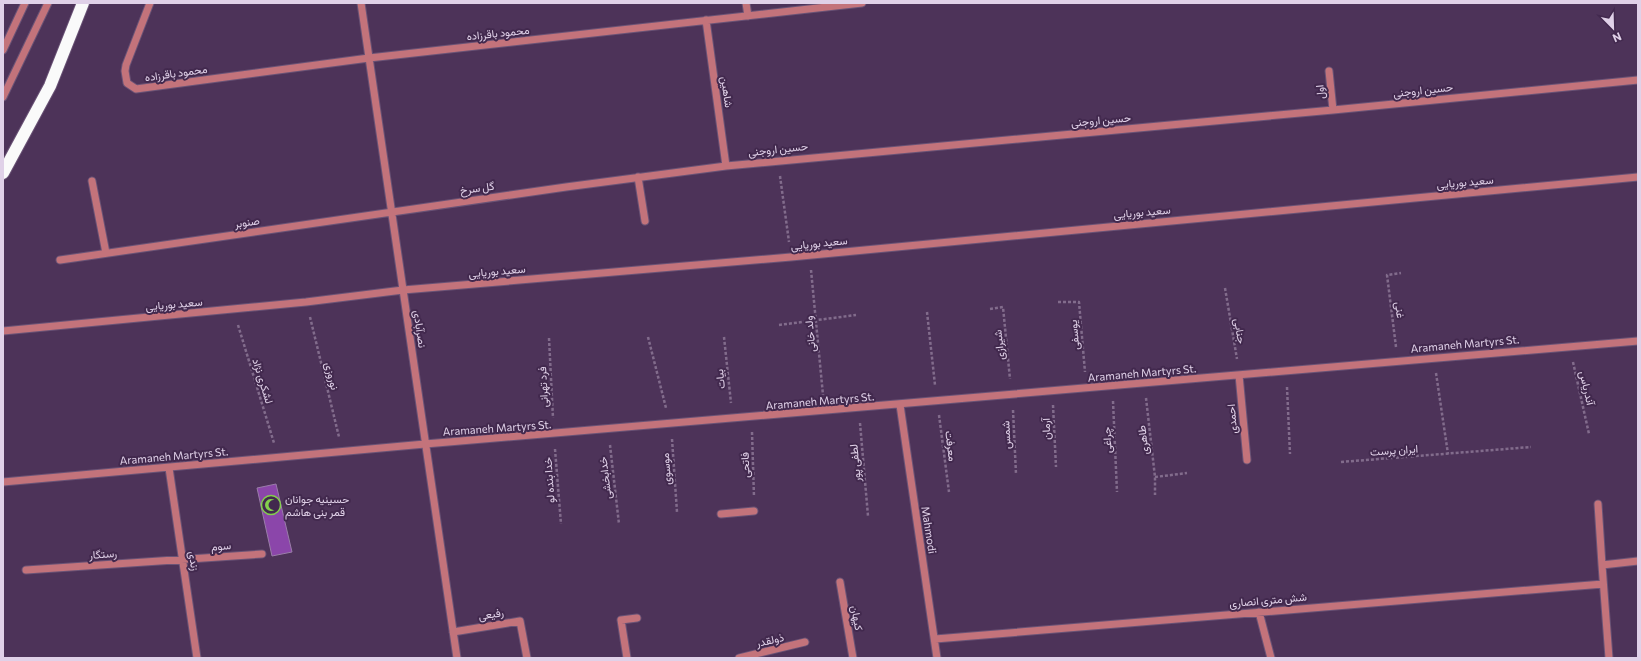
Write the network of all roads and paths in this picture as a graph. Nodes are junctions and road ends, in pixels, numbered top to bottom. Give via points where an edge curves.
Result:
1 (25, 3) edge
2 (48, 3) edge
3 (83, 3) edge
4 (150, 3) edge
5 (361, 3) edge
6 (746, 3) edge
7 (862, 3) edge
8 (748, 16) junction
9 (706, 20) junction
10 (3, 50) edge
11 (369, 58) junction
12 (1329, 71) dead end
13 (1638, 80) edge
14 (3, 97) edge
15 (1333, 110) junction
16 (778, 160) junction
17 (726, 166) junction
18 (3, 173) edge
19 (1638, 176) edge
20 (638, 177) junction
21 (92, 181) dead end
22 (566, 186) joint
23 (391, 212) junction
24 (645, 221) dead end
25 (106, 253) junction
26 (810, 255) junction
27 (791, 257) junction
28 (60, 260) dead end
29 (1402, 273) dead end
30 (1226, 288) dead end
31 (403, 290) junction
32 (306, 302) junction
33 (1058, 302) dead end
34 (233, 309) junction
35 (990, 309) dead end
36 (927, 312) dead end
37 (856, 315) dead end
38 (816, 321) junction
39 (779, 325) dead end
40 (3, 331) edge
41 (648, 337) dead end
42 (724, 337) dead end
43 (548, 338) dead end
44 (1638, 341) edge
45 (1569, 346) junction
46 (1434, 358) junction
47 (1398, 361) junction
48 (1287, 371) junction
49 (1239, 375) junction
50 (1144, 384) junction
51 (1113, 386) junction
52 (1087, 389) junction
53 (1053, 391) junction
54 (1012, 395) junction
55 (937, 401) junction
56 (900, 404) junction
57 (858, 408) junction
58 (825, 411) junction
59 (752, 418) junction
60 (732, 419) junction
61 (671, 425) junction
62 (608, 430) junction
63 (554, 434) junction
64 (1589, 434) dead end
65 (426, 444) junction
66 (1531, 447) dead end
67 (343, 453) junction
68 (1290, 454) dead end
69 (1448, 454) junction
70 (278, 458) junction
71 (1247, 460) dead end
72 (1341, 462) dead end
73 (1056, 467) dead end
74 (169, 468) junction
75 (1187, 473) dead end
76 (1016, 474) dead end
77 (1155, 477) junction
78 (3, 482) edge
79 (949, 492) dead end
80 (1117, 492) dead end
81 (1155, 495) dead end
82 (1598, 504) dead end
83 (754, 511) joint
84 (677, 512) dead end
85 (721, 514) dead end
86 (868, 516) dead end
87 (561, 524) dead end
88 (619, 524) dead end
89 (262, 554) dead end
90 (182, 560) junction
91 (1638, 561) edge
92 (1602, 565) junction
93 (26, 570) dead end
94 (840, 582) dead end
95 (1603, 584) junction
96 (1259, 612) junction
97 (637, 618) dead end
98 (453, 632) junction
99 (935, 639) junction
100 (805, 642) dead end
101 (197, 658) edge
102 (457, 658) edge
103 (527, 658) edge
104 (627, 658) edge
105 (739, 658) edge
106 (853, 658) edge
107 (937, 658) edge
108 (1271, 658) edge
109 (1608, 658) edge

1 - 10 street
2 - 14 street
3 - 18 highway via 50,86
4 - 11 street, محمود باقرزاده via 125,71 128,83 136,89
5 - 11 street, نصرآبادی
6 - 8 street
7 - 8 street, محمود باقرزاده
8 - 9 street, محمود باقرزاده
9 - 11 street, محمود باقرزاده
9 - 17 street, شاهین
11 - 23 street, نصرآبادی
12 - 15 street, اول
13 - 15 street, حسین اروجنی
15 - 16 street, حسین اروجنی
16 - 17 street, حسین اروجنی
16 - 27 path
17 - 20 street, حسین اروجنی
19 - 26 street, سعید بوریایی
20 - 22 street, حسین اروجنی
20 - 24 street
21 - 25 street
22 - 23 street, گل سرخ
23 - 25 street, صنوبر
23 - 31 street, نصرآبادی
25 - 28 street, صنوبر
26 - 27 street, سعید بوریایی
26 - 38 path, ولد خانی
27 - 31 street, سعید بوریایی
29 - 47 path, غنی via 1387,275
30 - 49 path, جنابی
31 - 32 street, سعید بوریایی
31 - 65 street, نصرآبادی
32 - 34 street, سعید بوریایی
32 - 67 path, نوروزی
33 - 52 path, یوسفی via 1079,302
34 - 40 street, سعید بوریایی
34 - 70 path, لشکری نژاد
35 - 54 path, شیرازی via 1003,306
36 - 55 path, معرفت
37 - 38 path
38 - 39 path
38 - 58 path, ولد خانی
41 - 61 path, موسوی
42 - 60 path, بیات
43 - 63 path, فرد تهرانی
44 - 45 street, Aramaneh Martyrs St.
45 - 46 street, Aramaneh Martyrs St.
45 - 64 path, آندریاس
46 - 47 street, Aramaneh Martyrs St.
46 - 69 path
47 - 48 street, Aramaneh Martyrs St.
48 - 49 street, Aramaneh Martyrs St.
48 - 68 path
49 - 50 street, Aramaneh Martyrs St.
49 - 71 street, احمدی
50 - 51 street, Aramaneh Martyrs St.
50 - 77 path, طاهری
51 - 52 street, Aramaneh Martyrs St.
51 - 80 path, چراغی
52 - 53 street, Aramaneh Martyrs St.
53 - 54 street, Aramaneh Martyrs St.
53 - 73 path, آرمان
54 - 55 street, Aramaneh Martyrs St.
54 - 76 path, شمس
55 - 56 street, Aramaneh Martyrs St.
55 - 79 path, معرفت
56 - 57 street, Aramaneh Martyrs St.
56 - 99 street, Mahmodi
57 - 58 street, Aramaneh Martyrs St.
57 - 86 path, لطفی پور
58 - 59 street, Aramaneh Martyrs St.
59 - 60 street, Aramaneh Martyrs St.
59 - 83 path, فاتحی
60 - 61 street, Aramaneh Martyrs St.
61 - 62 street, Aramaneh Martyrs St.
61 - 84 path, موسوی
62 - 63 street, Aramaneh Martyrs St.
62 - 88 path, خدابخشی
63 - 65 street, Aramaneh Martyrs St.
63 - 87 path, خدا بنده لو
65 - 67 street, Aramaneh Martyrs St.
65 - 98 street, نصرآبادی
66 - 69 path, ایران پرست
67 - 70 street, Aramaneh Martyrs St.
69 - 72 path, ایران پرست
70 - 74 street, Aramaneh Martyrs St.
74 - 78 street, Aramaneh Martyrs St.
74 - 90 street, زندی
75 - 77 path
77 - 81 path, طاهری
82 - 92 street
83 - 85 street
89 - 90 street, سوم
90 - 93 street, رستگار
90 - 101 street, زندی
91 - 92 street
92 - 95 street
94 - 106 street, کیهان
95 - 96 street, شش متری انصاری
95 - 109 street
96 - 99 street, شش متری انصاری
96 - 108 street
97 - 104 street via 621,620
98 - 102 street, نصرآبادی
98 - 103 street, رفیعی via 520,621
99 - 107 street, Mahmodi
100 - 105 street, ذولقدر

